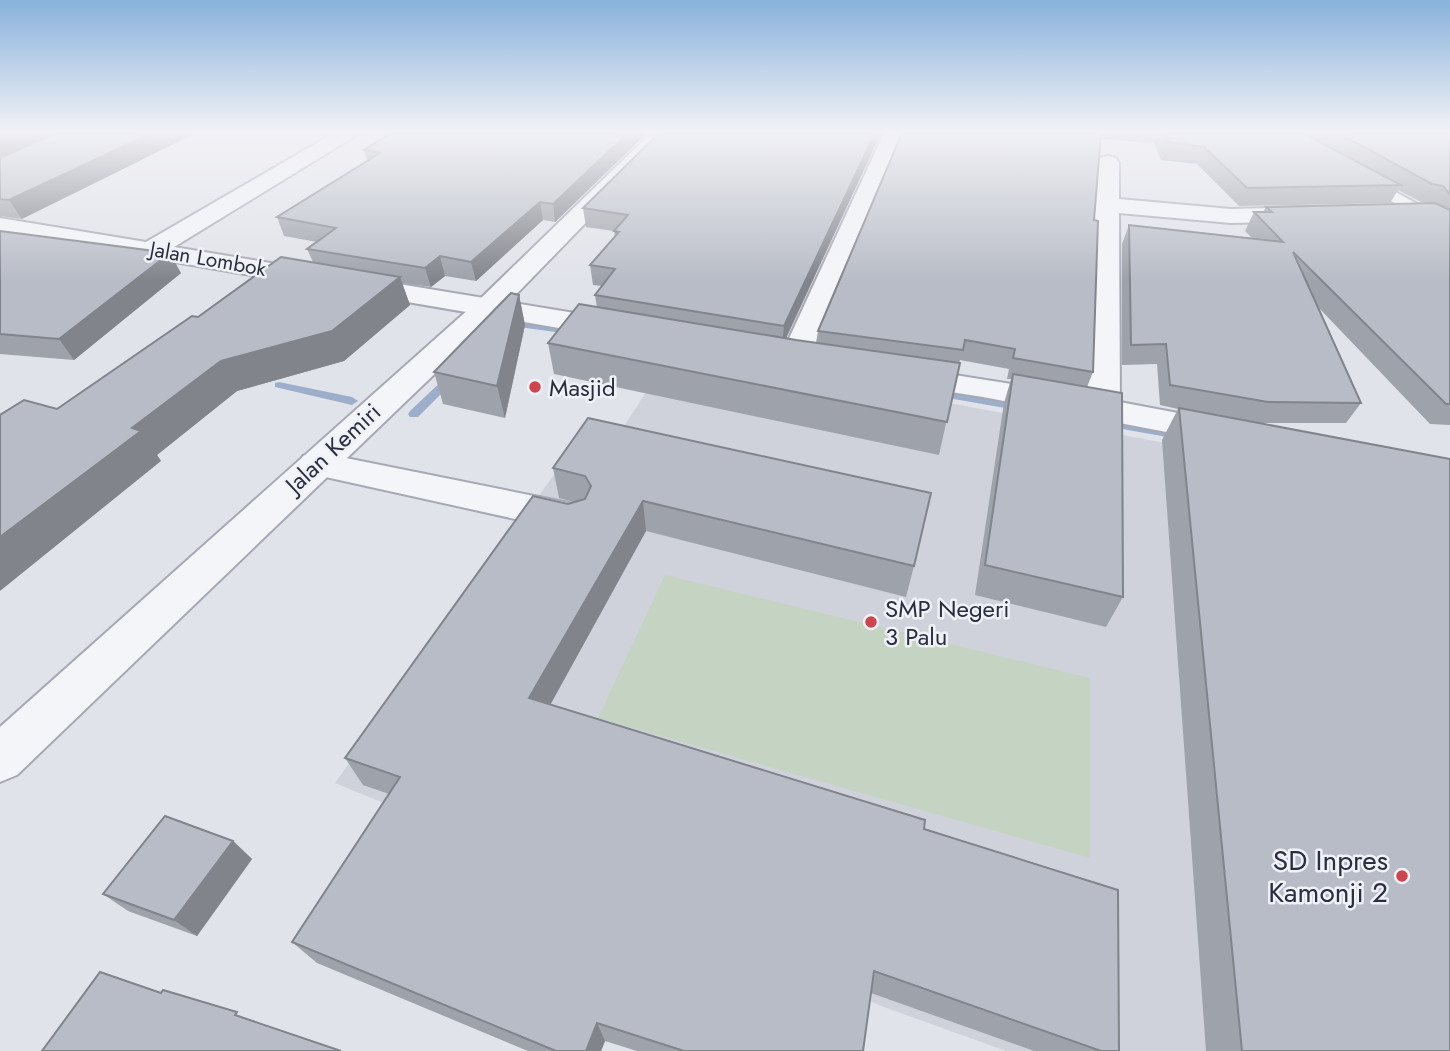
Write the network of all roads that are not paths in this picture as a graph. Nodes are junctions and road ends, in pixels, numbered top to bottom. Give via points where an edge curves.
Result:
1 (267, 182) edge
2 (614, 182) edge
3 (873, 182) edge
4 (1107, 182) edge
5 (1369, 182) edge
6 (1106, 205) junction
7 (1381, 212) edge
8 (1422, 212) junction
9 (1326, 214) edge
10 (0, 225) edge
11 (1450, 229) edge
12 (152, 249) junction
13 (489, 306) junction
14 (648, 334) edge
15 (794, 360) edge
16 (875, 372) edge
17 (1103, 410) junction
18 (1250, 436) edge
19 (316, 464) junction
20 (575, 518) edge
21 (0, 759) edge

1 - 12 street
2 - 13 street, Jalan Kemiri
3 - 15 street
4 - 6 street
5 - 8 lane
6 - 9 street via 1231,216
6 - 17 street
7 - 8 street
8 - 11 lane
10 - 12 street, Jalan Lombok
12 - 13 street, Jalan Lombok
13 - 14 street, Jalan Lombok
13 - 19 street, Jalan Kemiri
16 - 17 street
17 - 18 street
19 - 20 street
19 - 21 street, Jalan Kemiri

